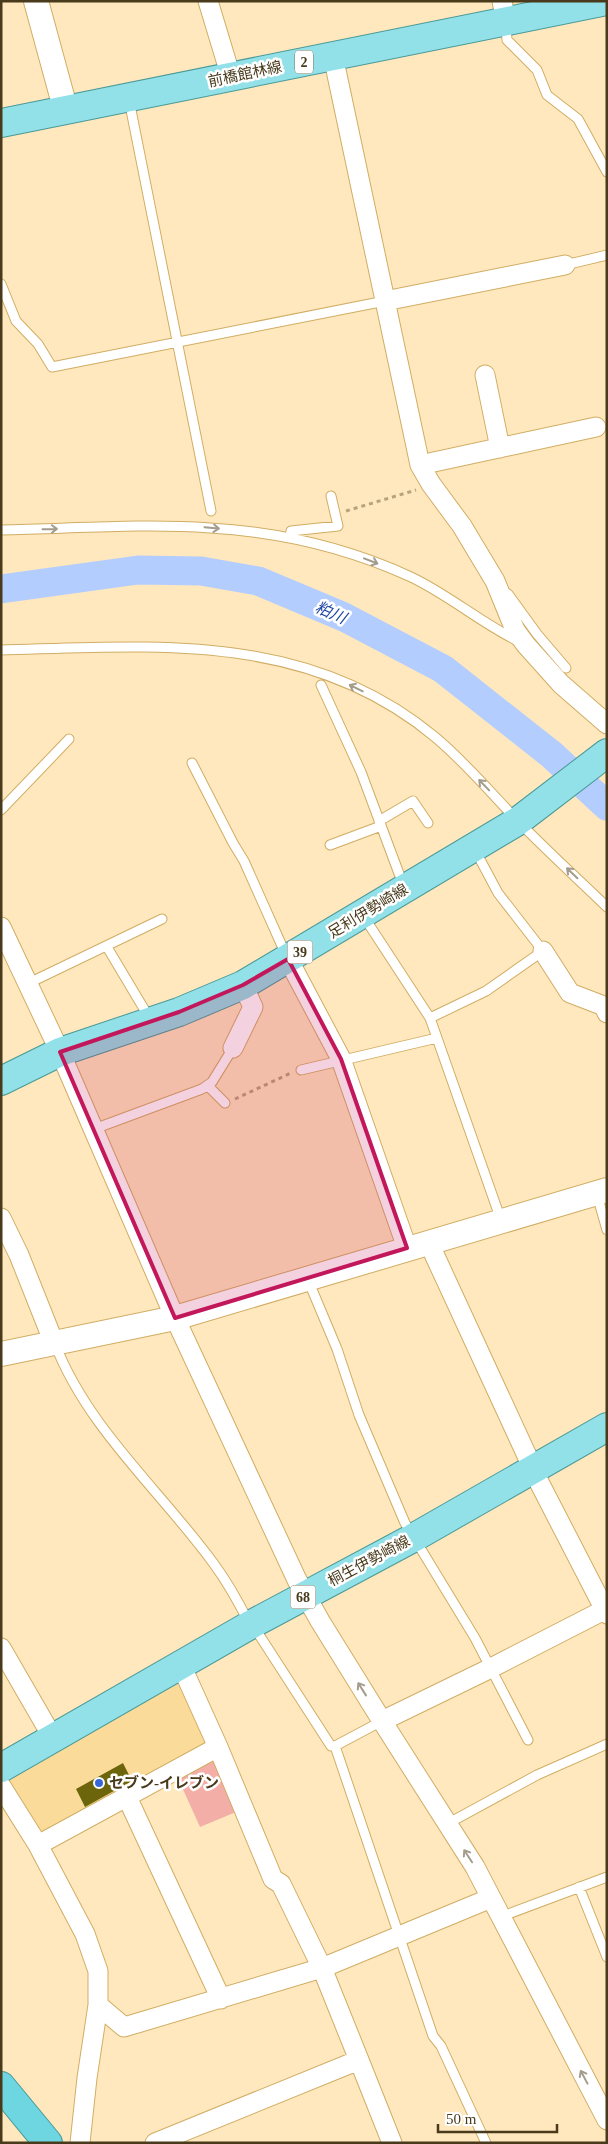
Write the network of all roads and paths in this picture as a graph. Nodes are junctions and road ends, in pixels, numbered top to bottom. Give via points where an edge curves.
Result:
1 (36, 1) edge
2 (208, 1) edge
3 (607, 1) edge
4 (504, 12) edge
5 (333, 56) junction
6 (231, 77) junction
7 (129, 98) junction
8 (66, 111) junction
9 (1, 124) edge
10 (607, 172) edge
11 (607, 255) edge
12 (565, 265) joint
13 (2, 289) edge
14 (385, 301) junction
15 (179, 342) junction
16 (485, 375) dead end
17 (601, 426) edge
18 (500, 448) junction
19 (420, 465) junction
20 (431, 484) junction
21 (331, 496) dead end
22 (211, 511) dead end
23 (336, 514) junction
24 (1, 530) edge
25 (290, 538) junction
26 (495, 581) junction
27 (526, 645) junction
28 (1, 650) edge
29 (566, 668) dead end
30 (321, 685) dead end
31 (607, 724) edge
32 (69, 739) dead end
33 (607, 753) edge
34 (192, 763) dead end
35 (1, 810) edge
36 (520, 819) junction
37 (428, 822) dead end
38 (380, 823) junction
39 (330, 845) dead end
40 (474, 848) junction
41 (406, 889) junction
42 (607, 907) edge
43 (362, 915) junction
44 (162, 919) dead end
45 (1, 927) edge
46 (107, 946) junction
47 (543, 951) junction
48 (288, 959) junction
49 (29, 983) junction
50 (243, 985) junction
51 (607, 1013) edge
52 (430, 1018) junction
53 (151, 1022) junction
54 (437, 1038) junction
55 (233, 1048) joint
56 (60, 1052) junction
57 (341, 1059) junction
58 (301, 1070) joint
59 (1, 1082) edge
60 (208, 1086) junction
61 (225, 1103) joint
62 (94, 1129) junction
63 (601, 1191) edge
64 (1, 1218) edge
65 (501, 1220) junction
66 (607, 1230) edge
67 (430, 1241) junction
68 (407, 1248) junction
69 (307, 1279) junction
70 (176, 1318) junction
71 (54, 1342) junction
72 (1, 1354) edge
73 (607, 1427) edge
74 (533, 1469) junction
75 (412, 1538) junction
76 (306, 1595) junction
77 (606, 1612) edge
78 (251, 1625) junction
79 (1, 1648) edge
80 (181, 1664) junction
81 (491, 1668) junction
82 (382, 1721) junction
83 (53, 1738) junction
84 (528, 1740) dead end
85 (607, 1744) edge
86 (336, 1746) junction
87 (218, 1747) junction
88 (1, 1768) edge
89 (1, 1786) edge
90 (127, 1797) junction
91 (447, 1824) junction
92 (38, 1845) junction
93 (607, 1877) edge
94 (579, 1887) junction
95 (491, 1898) junction
96 (500, 1917) junction
97 (400, 1934) junction
98 (607, 1957) edge
99 (322, 1968) junction
100 (221, 1999) junction
101 (98, 2005) junction
102 (359, 2060) junction
103 (1, 2086) edge
104 (607, 2120) edge
105 (48, 2143) edge
106 (80, 2143) edge
107 (155, 2143) edge
108 (392, 2143) edge
109 (486, 2143) edge

1 - 8 street
2 - 6 street
3 - 4 main road, 前橋館林線 / 2
4 - 5 main road, 前橋館林線 / 2
4 - 10 lane via 507,40 537,70 547,94 578,118
5 - 6 main road, 前橋館林線 / 2
5 - 14 street
6 - 7 main road, 前橋館林線 / 2
7 - 8 main road, 前橋館林線 / 2
7 - 15 lane
8 - 9 main road, 前橋館林線 / 2
11 - 12 lane
12 - 14 street
13 - 15 lane via 16,321 38,344 52,367
14 - 15 lane
14 - 19 street
15 - 22 lane
16 - 18 street
17 - 18 street
18 - 19 street
19 - 20 street
20 - 23 path
20 - 26 street via 462,526
21 - 23 lane
23 - 25 lane via 338,526 291,530
24 -> 25 lane via 210,528
25 -> 27 lane via 340,550 412,578
26 - 27 street via 515,630
26 - 29 lane
27 - 31 street via 561,684
36 -> 28 lane via 434,737 398,710 325,673 257,656 197,649
30 - 38 lane via 361,772
32 - 35 lane
33 - 36 main road, 足利伊勢崎線 / 39
34 - 48 lane via 244,861
36 - 40 main road, 足利伊勢崎線 / 39
42 -> 36 lane
37 - 38 lane via 413,800
38 - 39 lane
38 - 41 lane
40 - 41 main road, 足利伊勢崎線 / 39
40 - 47 lane via 498,893
41 - 43 main road, 足利伊勢崎線 / 39
43 - 48 main road, 足利伊勢崎線 / 39
43 - 52 lane
44 - 46 lane
45 - 49 street
46 - 49 lane
46 - 53 lane
47 - 51 street via 570,993 604,1006
47 - 52 lane via 486,991
48 - 50 main road, 足利伊勢崎線 / 39
48 - 57 street
49 - 56 street
50 - 53 main road, 足利伊勢崎線 / 39
50 - 55 street via 253,1008
52 - 54 lane
53 - 56 main road, 足利伊勢崎線 / 39
54 - 57 lane
54 - 65 lane
55 - 60 lane
56 - 59 main road, 足利伊勢崎線 / 39
56 - 62 street
57 - 58 lane
57 - 68 street
58 - 61 path
60 - 61 lane
60 - 62 lane
62 - 70 street
63 - 65 street
63 - 66 lane
64 - 71 street
65 - 67 street
67 - 68 street
67 - 74 street
68 - 69 street
69 - 70 street
69 - 75 lane
70 - 71 street
70 - 76 street
71 - 72 street
71 - 78 lane via 65,1370 88,1407 216,1566
73 - 74 main road, 桐生伊勢崎線 / 68
74 - 75 main road, 桐生伊勢崎線 / 68
74 - 77 street
75 - 76 main road, 桐生伊勢崎線 / 68
75 - 81 lane
76 - 78 main road, 桐生伊勢崎線 / 68
82 -> 76 street
77 - 81 street
78 - 80 main road, 桐生伊勢崎線 / 68
78 - 86 lane via 331,1746
79 - 83 street
80 - 83 main road, 桐生伊勢崎線 / 68
80 - 87 street
81 - 82 street
81 - 84 lane
82 - 86 lane
82 - 91 street
83 - 88 main road, 桐生伊勢崎線 / 68
85 - 91 lane via 537,1774
86 - 97 lane
87 - 90 street
87 - 99 street via 273,1880 281,1884
89 - 92 street
90 - 92 street
90 - 100 street
95 -> 91 street via 475,1866
92 - 101 street via 93,1952 98,1971
93 - 94 lane
94 - 96 lane
94 - 98 lane
95 - 96 street
95 - 97 street
104 -> 96 street
97 - 99 street
97 - 109 lane via 433,2036 442,2046
99 - 100 street
99 - 102 street
100 - 101 street via 124,2027
101 - 106 street
102 - 107 street
102 - 108 street
103 - 105 highway

